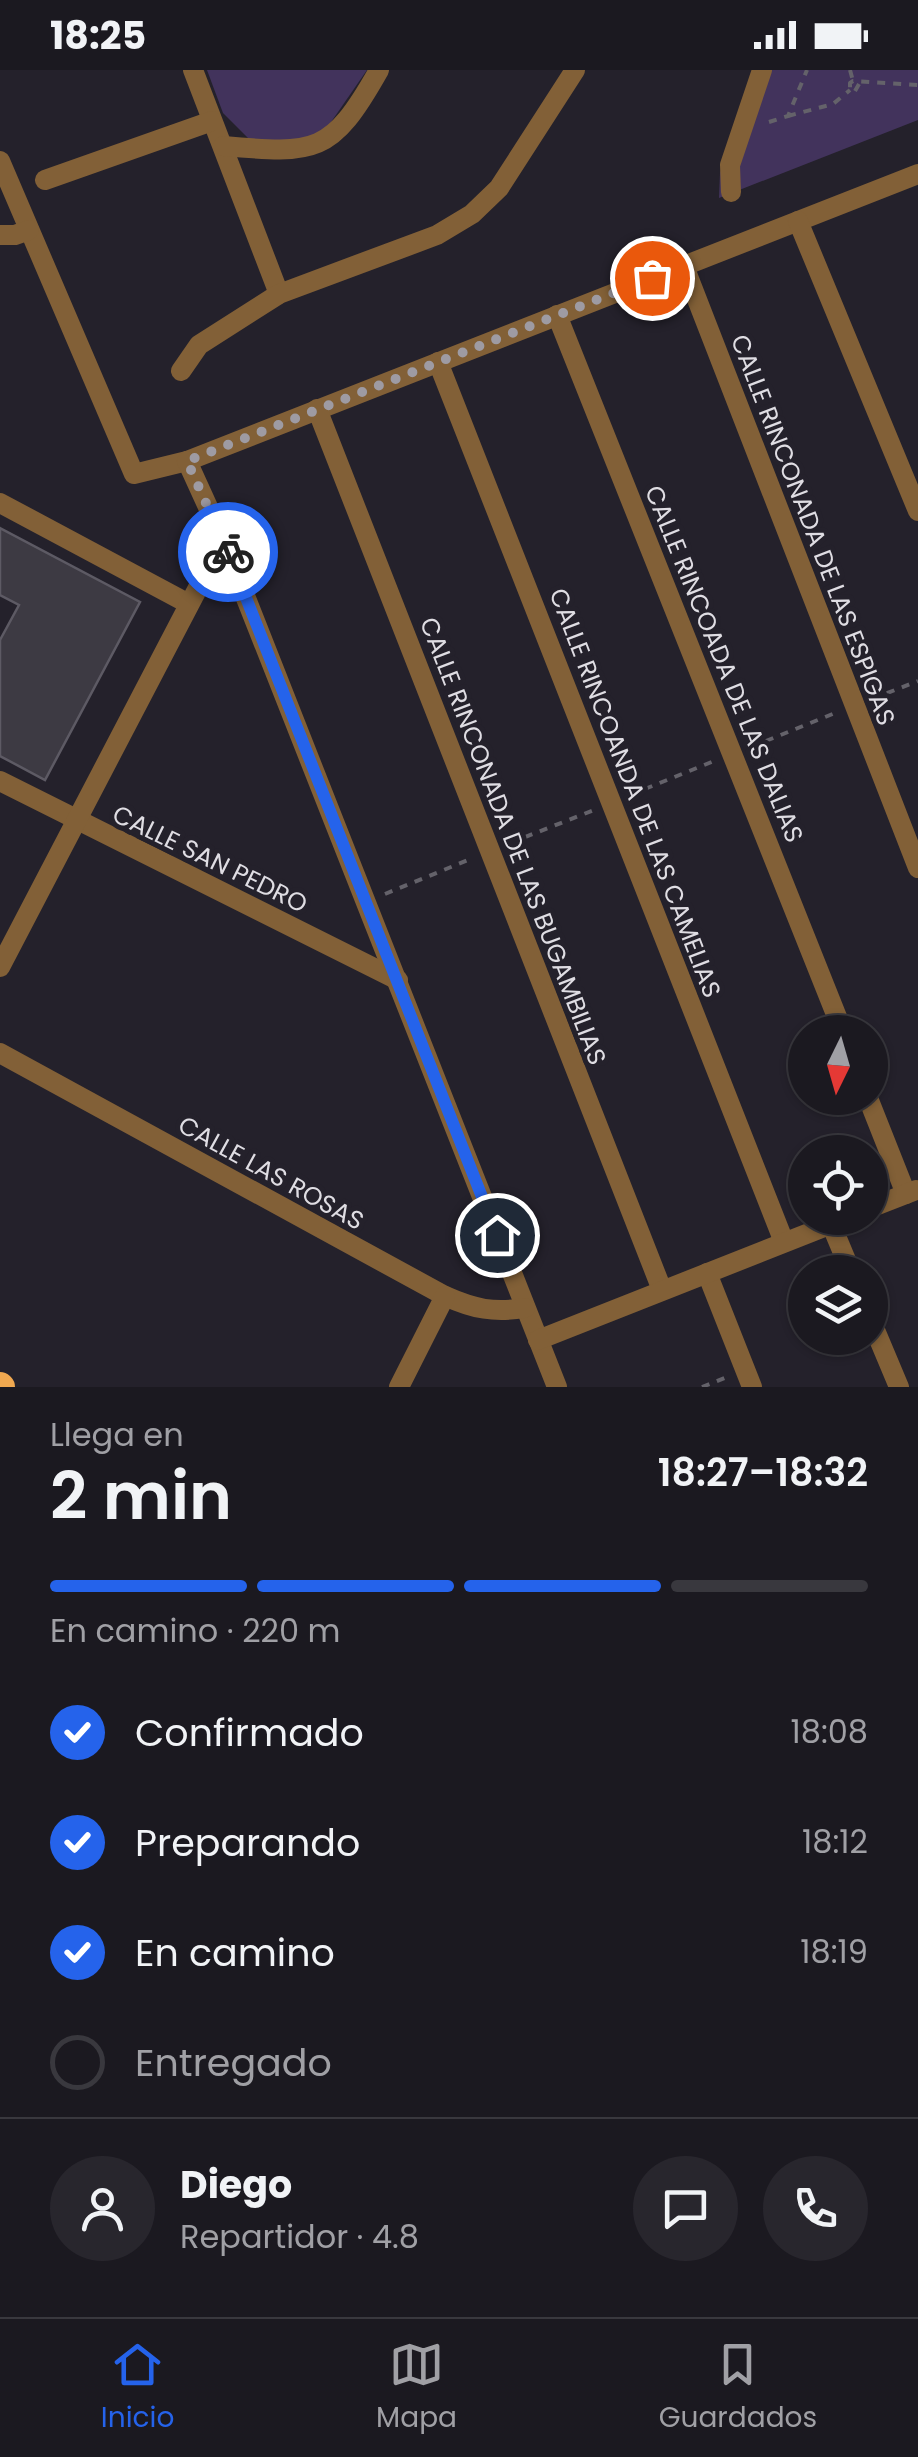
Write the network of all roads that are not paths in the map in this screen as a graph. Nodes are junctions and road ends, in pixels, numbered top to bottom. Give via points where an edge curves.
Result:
1 (193, 70) edge
2 (379, 70) edge
3 (574, 70) edge
4 (762, 70) edge
5 (212, 121) junction
6 (223, 146) junction
7 (0, 162) edge
8 (918, 174) edge
9 (45, 180) dead end
10 (731, 192) dead end
11 (798, 221) junction
12 (29, 230) junction
13 (0, 235) edge
14 (684, 266) junction
15 (279, 294) junction
16 (557, 316) junction
17 (438, 362) junction
18 (181, 372) dead end
19 (318, 409) junction
20 (187, 461) junction
21 (0, 503) edge
22 (918, 510) edge
23 (223, 540) junction
24 (190, 604) junction
25 (0, 780) edge
26 (77, 821) junction
27 (918, 868) edge
28 (0, 968) edge
29 (398, 980) junction
30 (835, 1015) edge
31 (0, 1053) edge
32 (876, 1115) edge
33 (912, 1192) edge
34 (888, 1201) edge
35 (802, 1235) edge
36 (784, 1242) junction
37 (707, 1272) junction
38 (662, 1290) junction
39 (445, 1296) junction
40 (525, 1308) junction
41 (538, 1340) junction
42 (885, 1355) edge
43 (749, 1379) edge
44 (399, 1387) edge
45 (557, 1387) edge
46 (898, 1387) edge

1 - 5 street
2 - 6 street via 349,116 318,144 290,152
3 - 15 street via 499,188 472,214
4 - 10 street via 730,164
5 - 6 street
5 - 9 street
6 - 15 street
7 - 12 street
8 - 11 street
11 - 14 street
11 - 22 street
12 - 13 street
12 - 20 street via 134,474
14 - 16 street
14 - 27 street, CALLE RINCONADA DE LAS ESPIGAS
15 - 18 street via 199,345
16 - 17 street
16 - 30 street, CALLE RINCOADA DE LAS DALIAS
17 - 19 street
17 - 36 street, CALLE RINCOANDA DE LAS CAMELIAS
19 - 20 street
19 - 38 street, CALLE RINCONADA DE LAS BUGAMBILIAS
20 - 23 street
21 - 24 street
23 - 24 street
23 - 29 street
24 - 26 street
25 - 26 street, CALLE SAN PEDRO
26 - 28 street
26 - 29 street, CALLE SAN PEDRO
29 - 40 street
31 - 39 street, CALLE LAS ROSAS
32 - 33 street
33 - 34 street
35 - 36 street
36 - 37 street
37 - 38 street
37 - 43 street
38 - 41 street
39 - 40 street, CALLE LAS ROSAS via 476,1310
39 - 44 street
40 - 41 street
41 - 45 street
42 - 46 street

